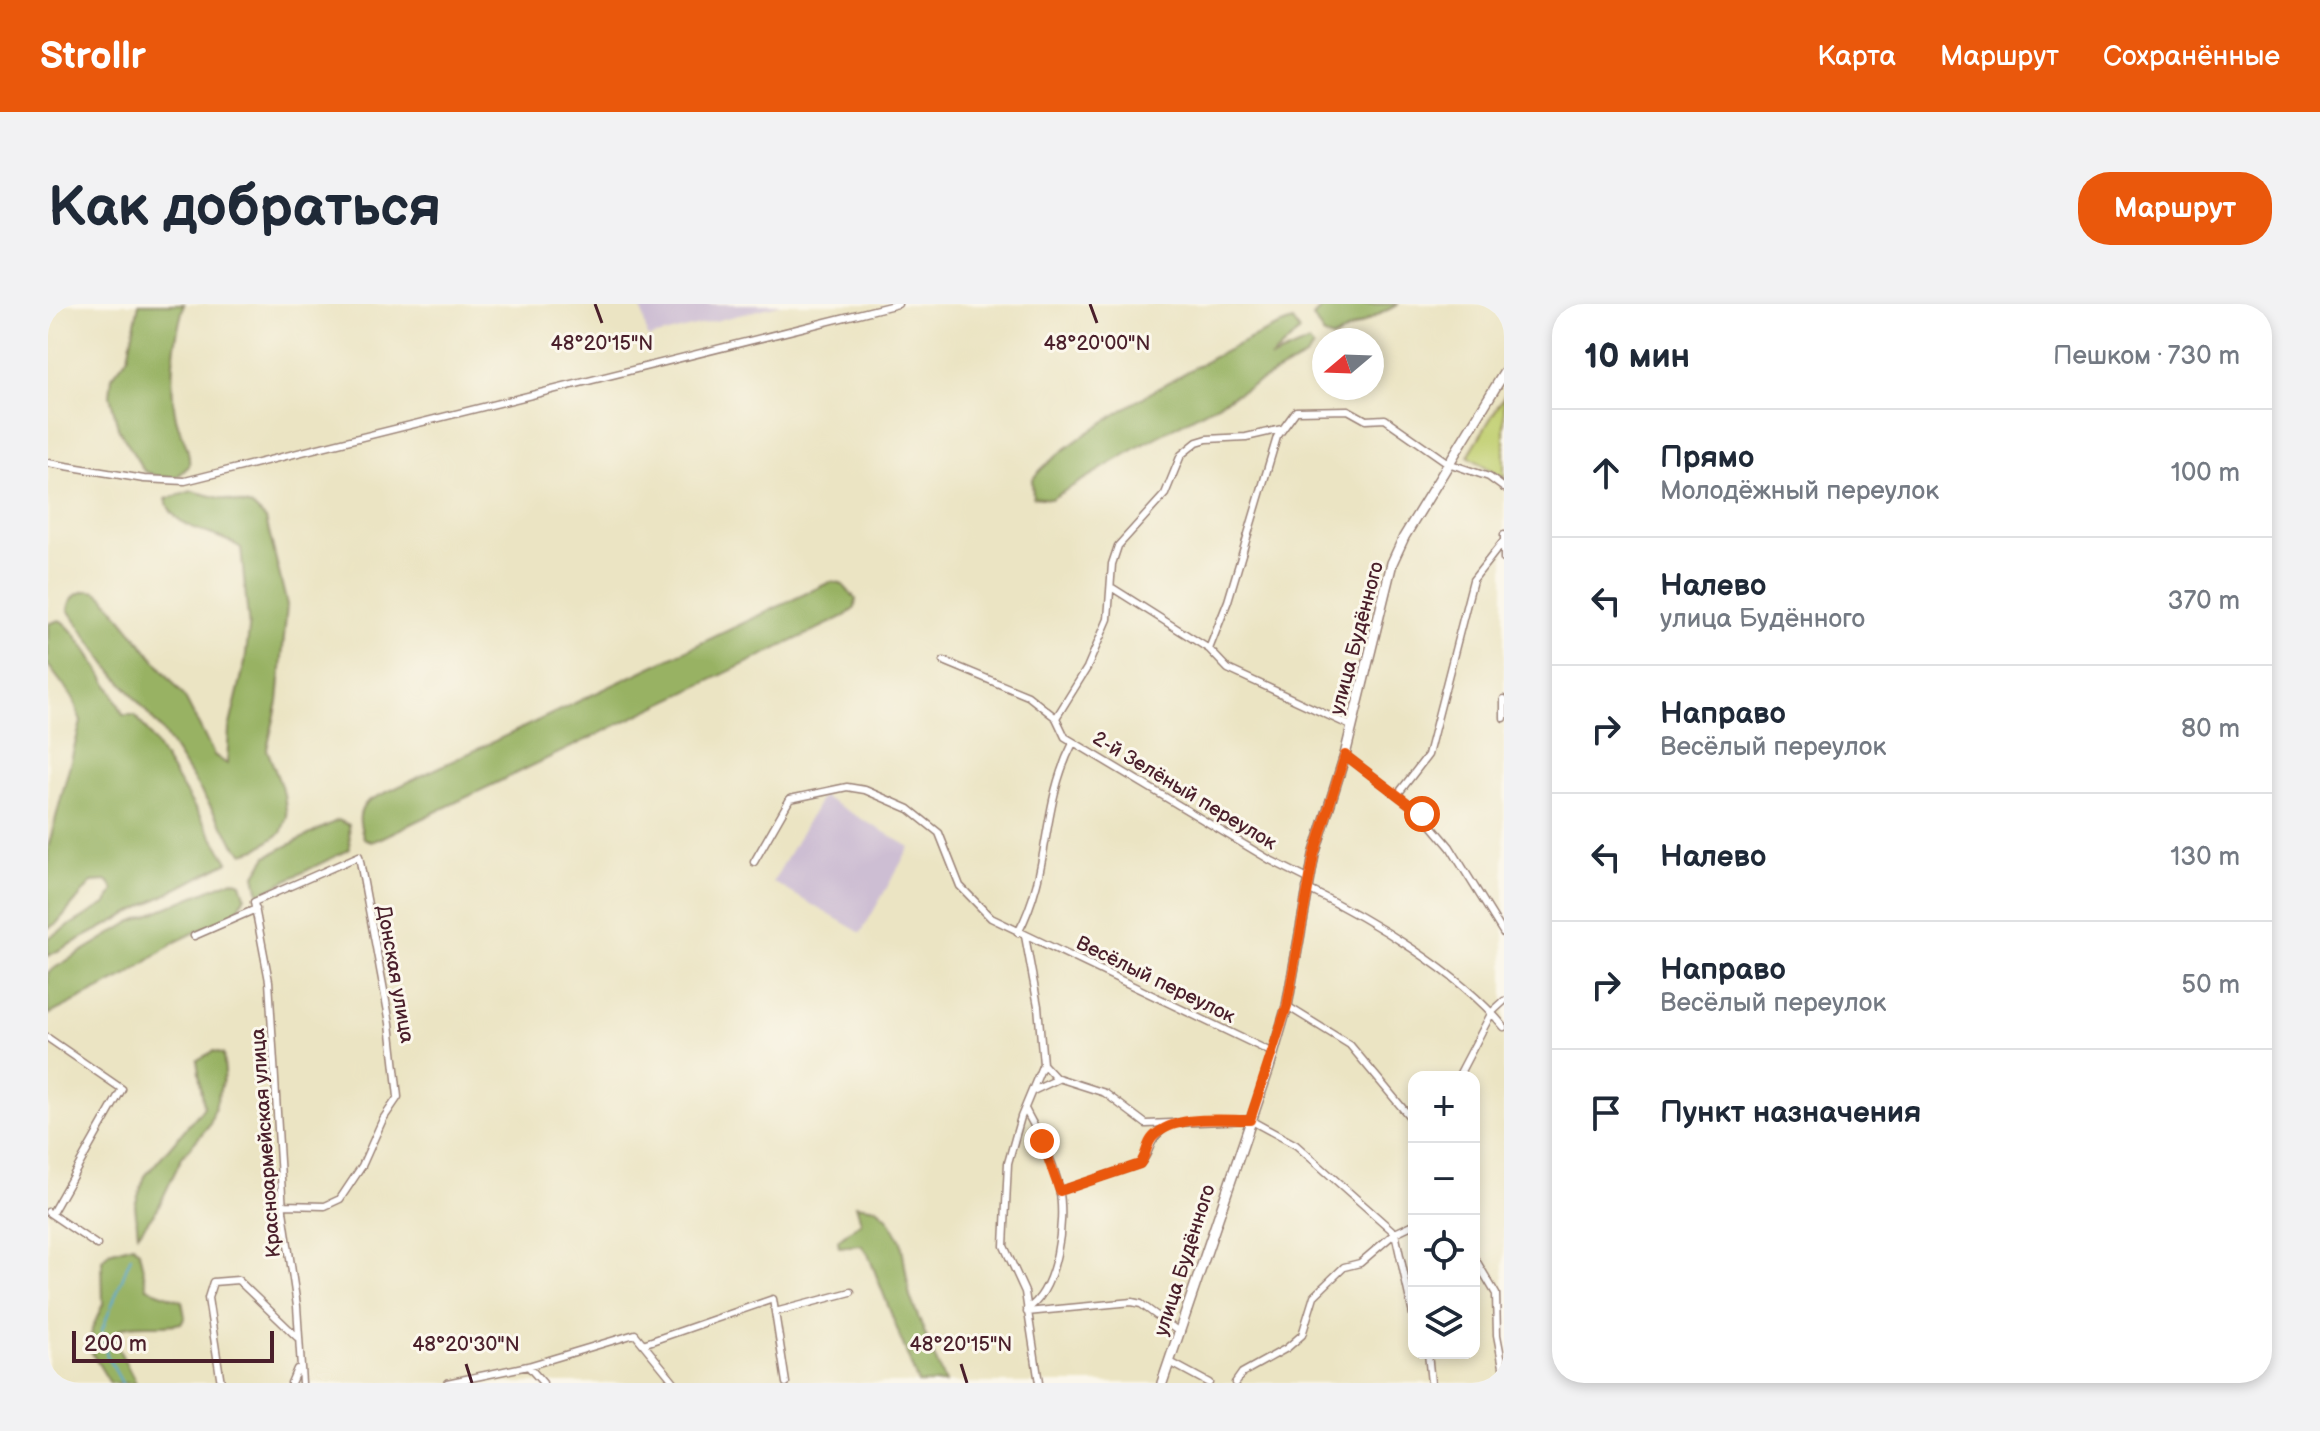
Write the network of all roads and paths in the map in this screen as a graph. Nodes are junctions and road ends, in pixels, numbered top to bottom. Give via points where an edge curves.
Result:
1 (898, 304) edge
2 (1504, 373) edge
3 (1282, 429) junction
4 (48, 463) edge
5 (1448, 463) junction
6 (1504, 488) edge
7 (1503, 539) edge
8 (1504, 559) edge
9 (1111, 587) junction
10 (1209, 649) junction
11 (944, 661) dead end
12 (1504, 699) edge
13 (1056, 718) junction
14 (1504, 718) edge
15 (1351, 726) junction
16 (1073, 743) junction
17 (1345, 755) junction
18 (1398, 794) junction
19 (754, 862) dead end
20 (1307, 884) junction
21 (255, 905) junction
22 (1504, 934) edge
23 (1022, 935) junction
24 (194, 936) dead end
25 (1504, 1001) edge
26 (1287, 1006) junction
27 (1492, 1012) junction
28 (1504, 1027) edge
29 (48, 1038) edge
30 (1273, 1053) junction
31 (1043, 1064) junction
32 (1461, 1071) edge
33 (1059, 1078) junction
34 (1033, 1091) junction
35 (1025, 1109) junction
36 (1408, 1115) edge
37 (1250, 1120) junction
38 (1167, 1126) junction
39 (1060, 1191) junction
40 (283, 1205) junction
41 (50, 1212) edge
42 (1408, 1227) edge
43 (1395, 1233) junction
44 (97, 1245) dead end
45 (1480, 1265) edge
46 (1504, 1279) edge
47 (1493, 1283) junction
48 (851, 1292) dead end
49 (1408, 1292) edge
50 (1027, 1310) junction
51 (775, 1312) junction
52 (1179, 1332) junction
53 (297, 1337) junction
54 (643, 1344) junction
55 (1429, 1359) edge
56 (1170, 1362) junction
57 (298, 1366) junction
58 (528, 1366) junction
59 (1504, 1372) edge
60 (221, 1383) edge
61 (291, 1383) edge
62 (302, 1383) edge
63 (452, 1383) edge
64 (543, 1383) edge
65 (675, 1383) edge
66 (786, 1383) edge
67 (1039, 1383) edge
68 (1162, 1383) edge
69 (1209, 1383) edge
70 (1235, 1383) edge
71 (1431, 1383) edge

1 - 4 street via 174,483
2 - 5 main road, улица Будённого
3 - 5 street via 1296,411 1348,410 1366,420 1393,422
3 - 9 street via 1207,439 1181,455 1165,494 1118,546
3 - 10 street
5 - 6 street
5 - 15 main road, улица Будённого via 1392,563
7 - 8 street
7 - 18 street via 1473,580 1428,755
9 - 10 street
9 - 13 street via 1108,619 1087,668
10 - 15 street via 1228,669
11 - 13 street, 2-й Зелёный переулок via 1006,685
12 - 14 street
13 - 16 street, 2-й Зелёный переулок via 1060,732
15 - 17 main road, улица Будённого
16 - 20 street, 2-й Зелёный переулок
16 - 23 street via 1051,801 1038,892
17 - 18 street
17 - 20 main road, улица Будённого
18 - 22 street via 1450,847
19 - 23 street, Весёлый переулок via 790,799 837,786 865,790 909,809 939,833 960,886 977,907
20 - 26 main road, улица Будённого
20 - 27 street, 2-й Зелёный переулок via 1405,943
21 - 24 street
21 - 40 street, Красноармейская улица via 269,981
21 - 40 street, Донская улица via 359,856 398,1097 340,1199 325,1206
23 - 30 street, Весёлый переулок
23 - 31 street via 1038,1006
25 - 27 street
26 - 30 main road, улица Будённого
26 - 36 street via 1350,1045
27 - 28 street, 2-й Зелёный переулок
27 - 32 street
29 - 41 street via 122,1089
30 - 37 main road, улица Будённого
31 - 33 street
31 - 34 street
33 - 34 street
33 - 38 street via 1105,1093 1146,1124
34 - 35 street
35 - 39 street
35 - 50 street via 1008,1163 1003,1212 1004,1246 1021,1279
37 - 38 street
37 - 43 street via 1296,1145
37 - 52 main road, улица Будённого
38 - 39 street via 1151,1138 1140,1164
39 - 50 street via 1053,1270 1042,1297
40 - 53 street, Красноармейская улица
41 - 44 street
42 - 43 street
43 - 49 street
43 - 70 street via 1360,1263 1344,1267 1314,1296 1302,1335 1242,1373
45 - 47 street
46 - 47 street
47 - 59 street
48 - 51 street
50 - 52 street via 1132,1302
50 - 67 street
51 - 54 street via 773,1299
51 - 66 street
52 - 56 main road, улица Будённого
53 - 57 street, Красноармейская улица
53 - 60 street via 238,1280 218,1280 209,1289
54 - 58 street via 635,1334
54 - 65 street
55 - 71 street
56 - 68 main road, улица Будённого
56 - 69 street
57 - 61 street
57 - 62 street, Красноармейская улица
58 - 63 street
58 - 64 street

